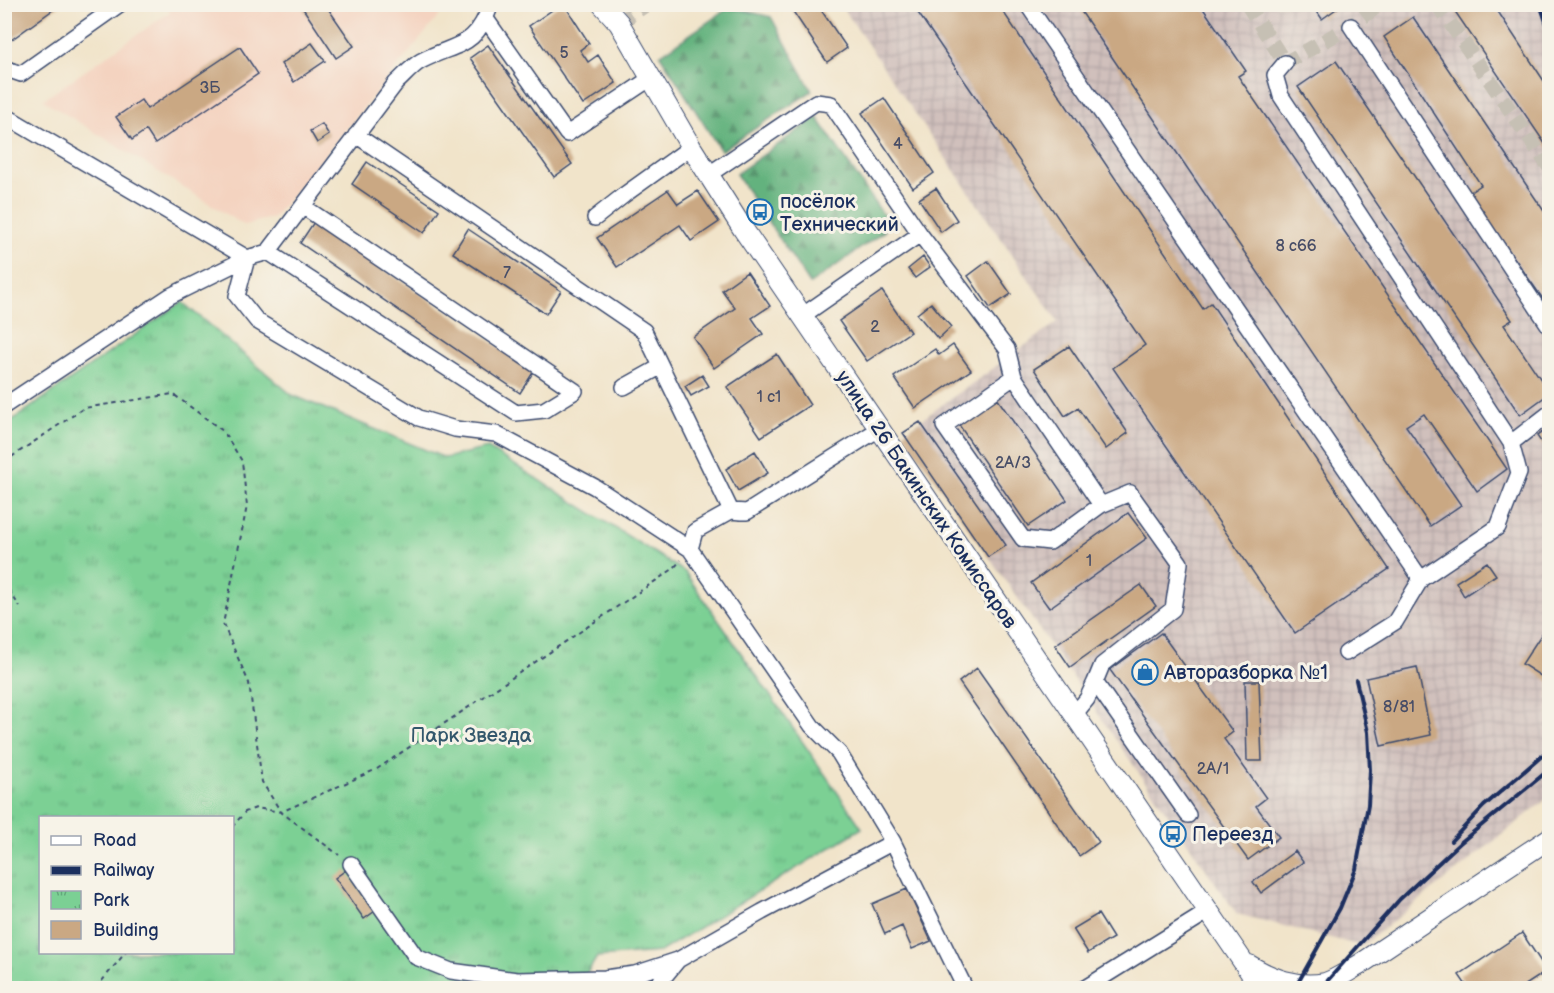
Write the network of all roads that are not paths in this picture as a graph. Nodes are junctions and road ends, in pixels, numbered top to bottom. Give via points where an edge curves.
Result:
1 (120, 4) edge
2 (602, 4) edge
3 (1027, 4) edge
4 (488, 12) edge
5 (1352, 26) dead end
6 (1285, 63) dead end
7 (4, 68) edge
8 (651, 78) junction
9 (4, 116) edge
10 (356, 135) junction
11 (691, 147) junction
12 (708, 175) junction
13 (304, 207) junction
14 (595, 218) dead end
15 (920, 234) junction
16 (268, 252) junction
17 (247, 258) junction
18 (802, 316) junction
19 (1550, 327) edge
20 (660, 367) junction
21 (1014, 378) junction
22 (624, 387) dead end
23 (4, 406) edge
24 (1550, 413) edge
25 (879, 429) junction
26 (1511, 443) junction
27 (1101, 505) junction
28 (730, 511) junction
29 (690, 549) junction
30 (1421, 579) junction
31 (1346, 653) dead end
32 (1095, 682) junction
33 (1074, 715) junction
34 (1188, 814) dead end
35 (1550, 838) edge
36 (893, 842) junction
37 (351, 864) road end
38 (1209, 911) junction
39 (678, 960) junction
40 (1241, 960) junction
41 (1359, 965) junction
42 (655, 988) edge
43 (965, 988) edge
44 (1085, 988) edge
45 (1261, 988) edge
46 (1339, 988) edge

1 - 7 street via 21,74
2 - 8 main road, улица 26 Бакинских Комиссаров via 619,23
3 - 30 street
4 - 8 street via 567,134
4 - 10 street via 476,34 460,46 420,62 396,83
5 - 19 street
6 - 26 street via 1275,75 1281,96
8 - 11 main road, улица 26 Бакинских Комиссаров
9 - 17 street
10 - 13 street
10 - 20 street via 644,331
11 - 12 main road, улица 26 Бакинских Комиссаров
11 - 14 street
12 - 15 street via 816,102 831,104
12 - 18 main road, улица 26 Бакинских Комиссаров
13 - 16 street
13 - 16 street via 575,391 544,410 516,412
15 - 18 street
15 - 21 street via 1007,349
16 - 17 street
17 - 23 street via 170,296
17 - 29 street via 237,296 257,321 418,418 455,429 496,434 595,487
18 - 25 main road, улица 26 Бакинских Комиссаров
20 - 22 street
20 - 28 street
21 - 27 street
21 - 27 street via 944,426 1023,539 1050,542
24 - 26 street
25 - 28 street via 747,512
25 - 33 main road, улица 26 Бакинских Комиссаров
26 - 30 street via 1519,473 1498,528
27 - 32 street via 1130,493 1180,563 1173,609 1102,665
28 - 29 street via 695,531
29 - 36 street via 812,726 839,753
30 - 31 street via 1395,622
32 - 33 street
32 - 34 street
33 - 38 main road, улица 26 Бакинских Комиссаров
35 - 41 main road
36 - 39 street
36 - 43 street
37 - 39 street via 416,957 450,971 517,980 605,978 635,974
38 - 40 main road, улица 26 Бакинских Комиссаров
38 - 44 street
39 - 42 street
40 - 41 main road via 1272,978 1299,984 1326,982
40 - 45 main road, улица 26 Бакинских Комиссаров
41 - 46 main road

